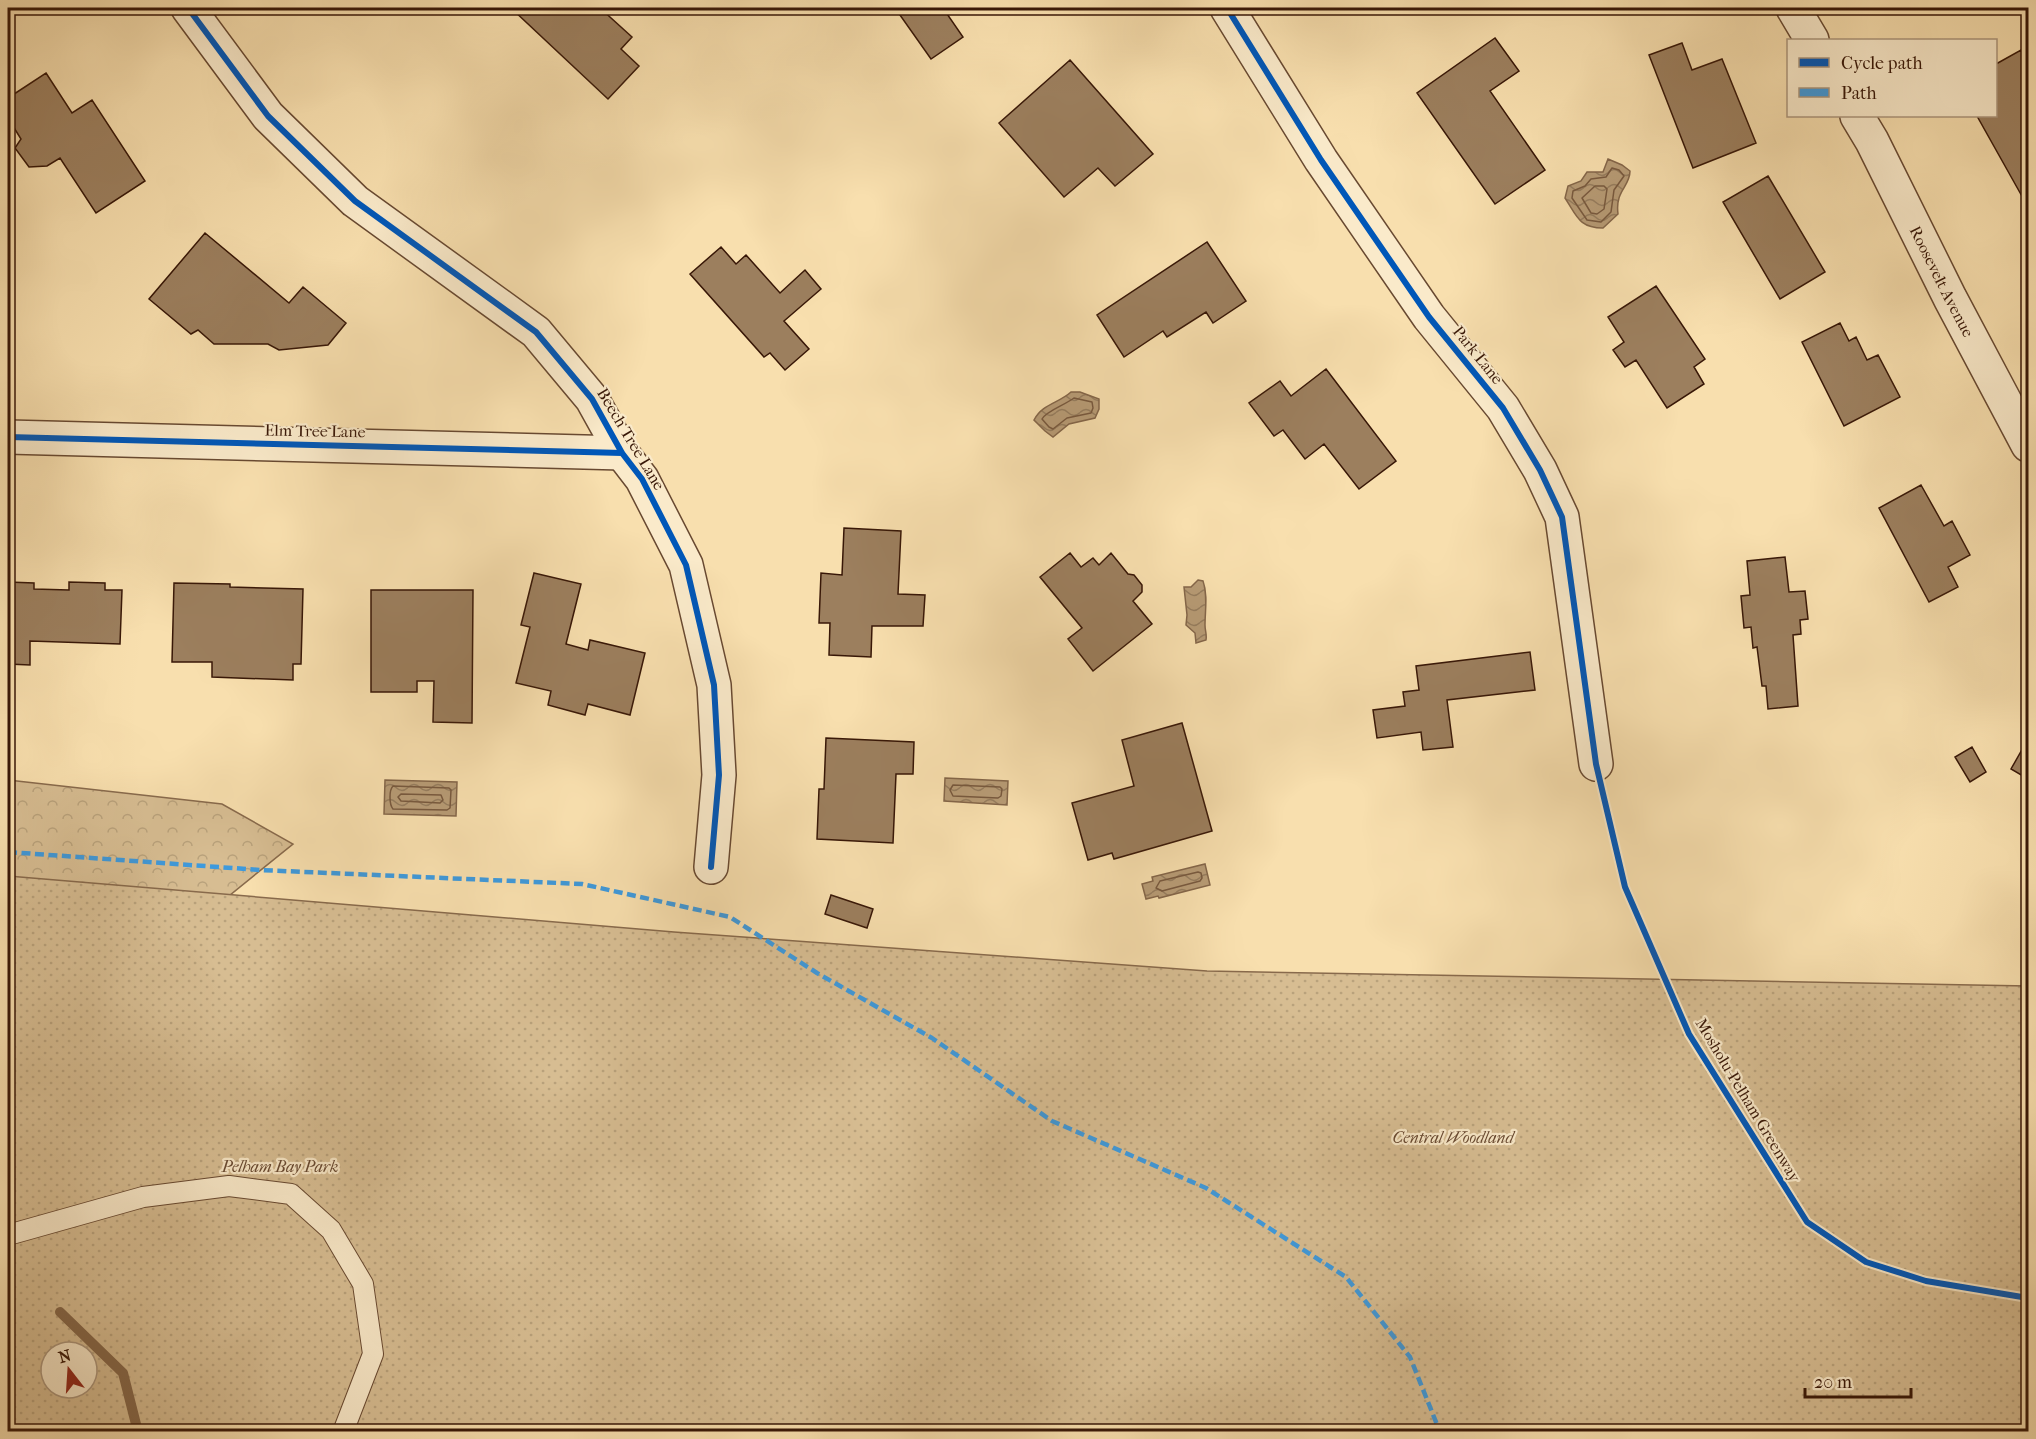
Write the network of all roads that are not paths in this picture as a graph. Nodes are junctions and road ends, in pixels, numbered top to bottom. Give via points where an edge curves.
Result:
1 (188, 8) edge
2 (1227, 8) edge
3 (1793, 8) edge
4 (1811, 39) edge
5 (1858, 117) edge
6 (8, 437) edge
7 (2028, 445) edge
8 (622, 453) junction
9 (1596, 764) dead end
10 (711, 867) dead end
11 (8, 1235) edge
12 (343, 1431) edge

1 - 8 street, Beech Tree Lane via 268,116 355,201 536,332 592,399
2 - 9 street, Park Lane via 1321,160 1429,317 1503,408 1540,470 1562,517
3 - 4 street
5 - 7 street, Roosevelt Avenue
6 - 8 street, Elm Tree Lane
8 - 10 street, Beech Tree Lane via 642,479 686,565 714,685 718,774
11 - 12 lane via 143,1197 229,1186 291,1194 331,1230 363,1284 373,1354

